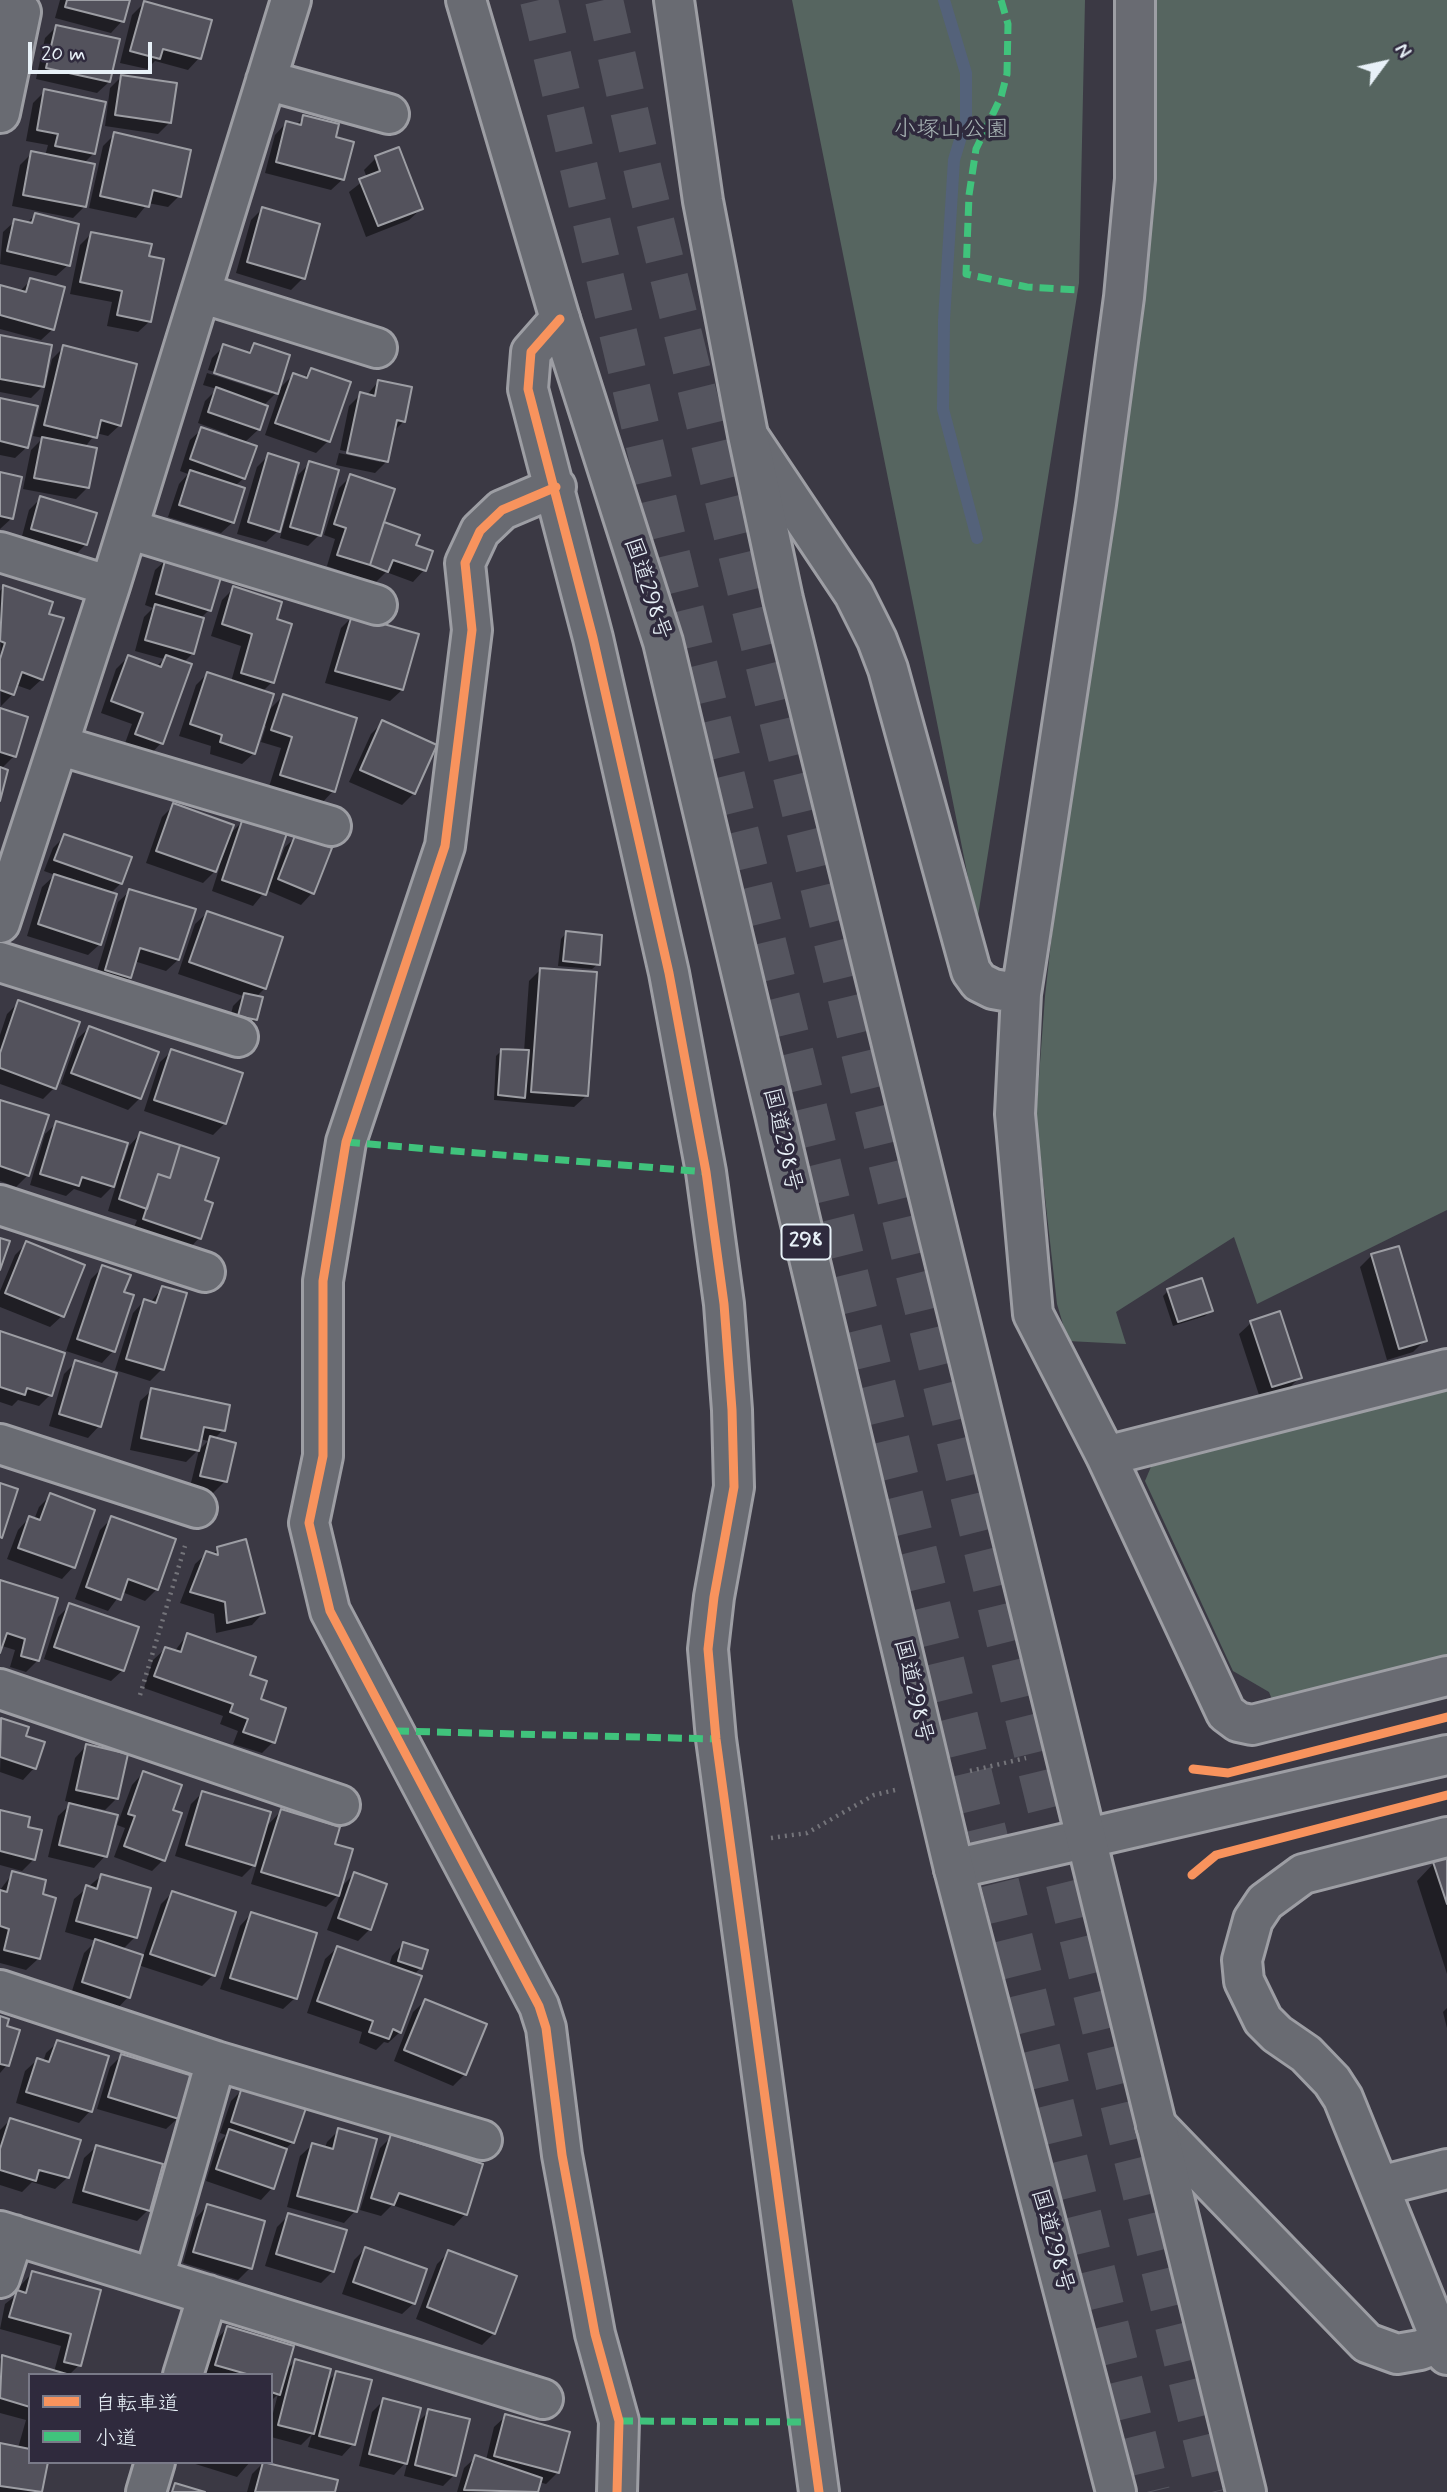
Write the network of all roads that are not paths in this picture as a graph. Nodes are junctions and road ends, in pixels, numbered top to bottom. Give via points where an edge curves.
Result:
1 (291, 0) edge
2 (466, 0) edge
3 (674, 0) edge
4 (1135, 0) edge
5 (0, 7) edge
6 (266, 80) junction
7 (0, 113) edge
8 (389, 114) dead end
9 (201, 293) junction
10 (560, 319) junction
11 (377, 348) dead end
12 (748, 435) junction
13 (556, 487) junction
14 (128, 529) junction
15 (0, 552) edge
16 (110, 586) junction
17 (377, 605) dead end
18 (58, 745) junction
19 (331, 826) dead end
20 (13, 838) edge
21 (0, 923) edge
22 (0, 962) edge
23 (1021, 994) junction
24 (237, 1037) dead end
25 (0, 1205) edge
26 (205, 1272) dead end
27 (1447, 1369) edge
28 (0, 1444) edge
29 (1106, 1457) junction
30 (197, 1508) road end
31 (1447, 1676) edge
32 (0, 1689) edge
33 (1445, 1754) edge
34 (340, 1805) dead end
35 (1447, 1836) edge
36 (1085, 1838) junction
37 (954, 1869) junction
38 (0, 1990) edge
39 (216, 2061) junction
40 (1156, 2125) junction
41 (482, 2140) dead end
42 (1447, 2169) edge
43 (1381, 2186) junction
44 (7, 2233) edge
45 (0, 2278) edge
46 (154, 2278) junction
47 (208, 2295) junction
48 (1444, 2349) edge
49 (184, 2373) edge
50 (543, 2399) dead end
51 (154, 2464) edge
52 (146, 2492) edge
53 (617, 2492) edge
54 (819, 2492) edge
55 (1116, 2492) edge
56 (1246, 2492) edge

1 - 6 main road
2 - 10 main road, 国道298号 / 298
3 - 12 main road via 703,201
4 - 23 main road via 1135,179 1124,297
5 - 7 main road via 21,12
6 - 8 main road
6 - 9 main road
9 - 11 main road
9 - 14 main road
10 - 13 main road via 531,352 528,389
10 - 37 main road, 国道298号 / 298 via 663,642
12 - 23 main road via 854,594 877,640 971,971 993,989
12 - 36 main road
13 - 53 main road via 502,510 480,531 465,563 472,630 445,846 346,1142 323,1281 323,1456 309,1523 330,1611 533,1988 546,2028 562,2155 591,2309 619,2421
13 - 54 main road via 669,973 706,1172 723,1304 734,1487 708,1649
14 - 16 main road
14 - 17 main road
15 - 16 main road
16 - 18 main road
18 - 19 main road
18 - 20 main road
20 - 21 main road
22 - 24 main road
23 - 29 main road via 1015,1114 1033,1314
25 - 26 main road
27 - 29 main road
28 - 30 main road
29 - 31 main road via 1217,1700 1238,1722 1266,1723
32 - 34 main road
33 - 36 main road
35 - 43 main road via 1303,1874 1265,1902 1253,1920 1242,1960 1244,1981 1263,2020 1332,2081
36 - 37 main road
36 - 40 main road
37 - 55 main road, 国道298号 / 298
38 - 39 main road
39 - 41 main road
39 - 46 main road
40 - 48 main road via 1367,2343 1397,2354
40 - 56 main road
42 - 43 main road
43 - 48 main road
44 - 45 main road
44 - 46 main road
46 - 47 main road
47 - 49 main road
47 - 50 main road
51 - 52 main road

